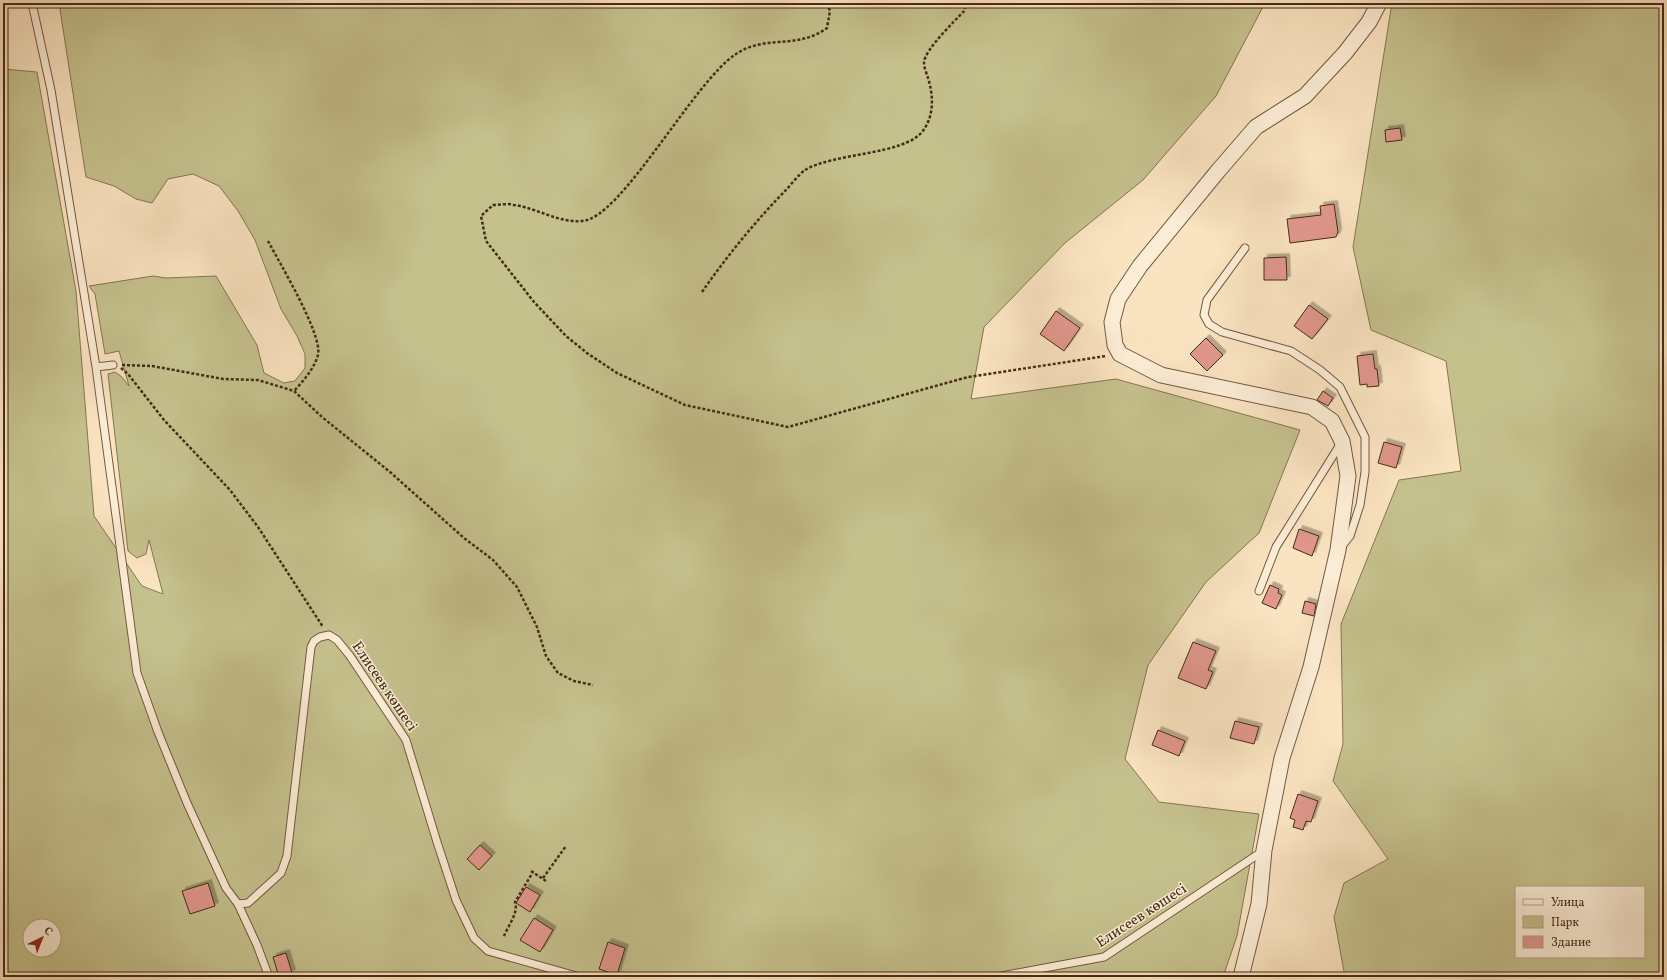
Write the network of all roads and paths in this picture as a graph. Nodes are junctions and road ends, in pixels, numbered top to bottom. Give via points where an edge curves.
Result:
1 (32, 3) edge
2 (827, 3) edge
3 (966, 3) edge
4 (1379, 3) edge
5 (268, 242) dead end
6 (1245, 248) dead end
7 (702, 292) dead end
8 (1120, 354) junction
9 (114, 365) junction
10 (96, 367) junction
11 (294, 391) junction
12 (1342, 441) junction
13 (1338, 550) junction
14 (1259, 591) dead end
15 (329, 635) junction
16 (593, 685) dead end
17 (566, 846) dead end
18 (1264, 850) junction
19 (543, 878) junction
20 (546, 881) dead end
21 (238, 904) junction
22 (504, 936) dead end
23 (269, 977) edge
24 (580, 977) edge
25 (996, 977) edge
26 (1242, 977) edge

1 - 10 lane via 51,90
2 - 8 path via 830,11 827,28 817,35 798,41 762,43 736,54 710,77 628,186 597,215 583,221 573,220 548,216 514,204 493,205 481,216 486,241 534,302 566,336 618,373 685,405 788,427 968,377
3 - 7 path via 964,11 929,50 924,63 932,101 931,118 921,133 906,143 821,163 804,170 725,259
4 - 8 street via 1369,22 1345,53 1305,96 1256,128 1140,266 1118,299 1112,322 1115,345
5 - 11 path via 303,307 317,342 318,354 313,368
6 - 13 lane via 1207,300 1204,315 1209,324 1222,332 1291,351 1320,370 1340,387 1365,437 1365,472 1360,505 1350,536
8 - 12 street via 1161,375 1312,407 1332,421
9 - 10 lane
9 - 11 path via 152,366 223,379 258,380
9 - 15 path via 128,374 164,420 230,490
10 - 21 lane via 137,673 187,803 226,888
11 - 16 path via 464,538 493,560 517,587 537,627 546,656 558,673 574,681
12 - 13 street via 1348,476
12 - 14 lane via 1276,547
13 - 18 street via 1311,667 1282,758
15 - 21 lane via 320,637 311,647 287,856 281,873 248,903
15 - 24 lane, Елисеев көшесі via 337,640 350,656 406,740 456,900 474,938 488,951
17 - 19 path
18 - 25 lane, Елисеев көшесі via 1104,957
18 - 26 street via 1259,904
19 - 20 path
19 - 22 path via 532,871 515,902 514,915
21 - 23 lane

